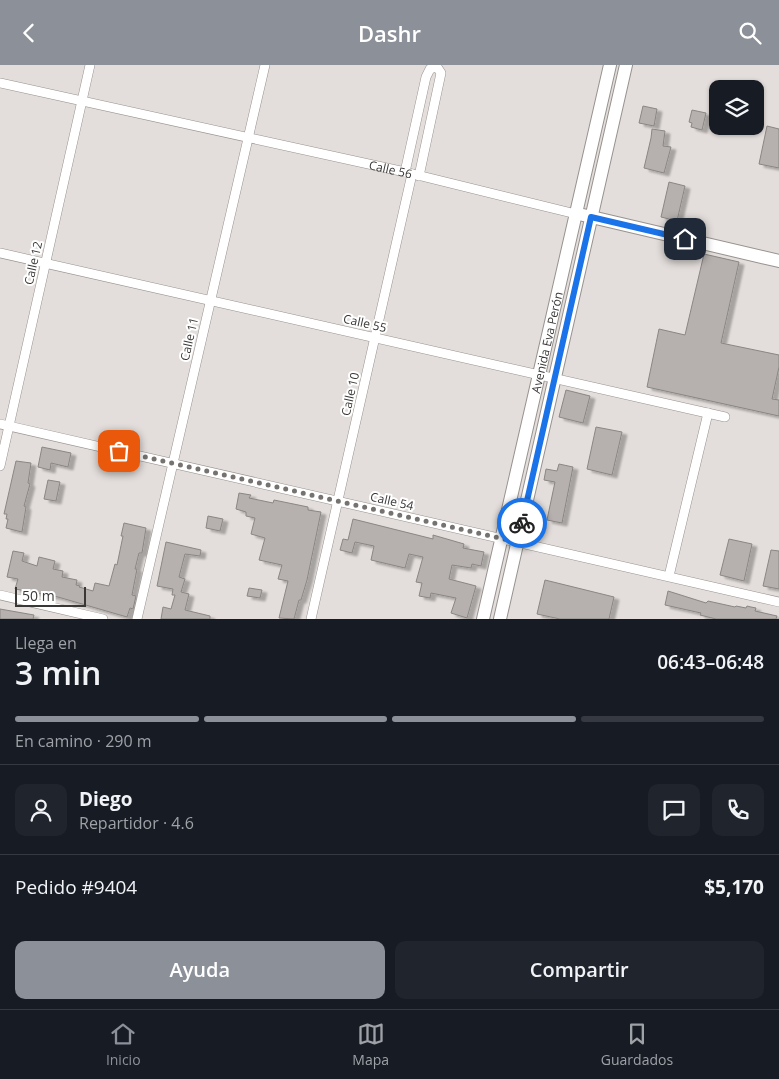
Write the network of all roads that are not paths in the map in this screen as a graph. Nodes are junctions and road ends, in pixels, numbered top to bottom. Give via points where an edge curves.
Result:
1 (90, 65) edge
2 (265, 65) edge
3 (610, 65) edge
4 (626, 65) edge
5 (0, 83) edge
6 (82, 102) junction
7 (249, 137) junction
8 (412, 174) junction
9 (576, 214) junction
10 (591, 217) junction
11 (0, 253) edge
12 (779, 261) edge
13 (46, 263) junction
14 (211, 301) junction
15 (376, 338) junction
16 (539, 375) junction
17 (554, 379) junction
18 (708, 413) junction
19 (725, 417) dead end
20 (4, 425) edge
21 (174, 464) junction
22 (0, 467) edge
23 (338, 501) junction
24 (502, 539) junction
25 (517, 542) junction
26 (669, 577) junction
27 (0, 595) edge
28 (779, 602) edge
29 (104, 619) edge
30 (137, 619) edge
31 (311, 619) edge
32 (484, 619) edge
33 (500, 619) edge

1 - 6 street, Calle 12
2 - 7 street, Calle 11
3 - 9 main road, Avenida Eva Perón
4 - 10 main road, Avenida Eva Perón
5 - 6 street, Calle 56
6 - 7 street, Calle 56
6 - 13 street, Calle 12
7 - 8 street, Calle 56
7 - 14 street, Calle 11
8 - 8 street, Calle 10 via 441,73 437,67 430,69 426,77
8 - 9 street, Calle 56
8 - 15 street, Calle 10
9 - 10 main road, Calle 56
9 - 16 main road, Avenida Eva Perón
10 - 12 main road, Calle 56
10 - 17 main road, Avenida Eva Perón
11 - 13 street, Calle 55
13 - 14 street, Calle 55
13 - 20 street, Calle 12
14 - 15 street, Calle 55
14 - 21 street, Calle 11
15 - 16 street, Calle 55
15 - 23 street, Calle 10
16 - 17 street, Calle 55
16 - 24 main road, Avenida Eva Perón
17 - 18 street, Calle 55
17 - 25 main road, Avenida Eva Perón
18 - 19 street, Calle 55
18 - 26 street
20 - 21 street, Calle 54
20 - 22 street, Calle 12
21 - 23 street, Calle 54
21 - 30 street, Calle 11
23 - 24 street, Calle 54
23 - 31 street, Calle 10
24 - 25 street, Calle 54
24 - 32 main road, Avenida Eva Perón
25 - 26 street, Calle 54
25 - 33 main road, Avenida Eva Perón
26 - 28 street, Calle 54
27 - 29 street

